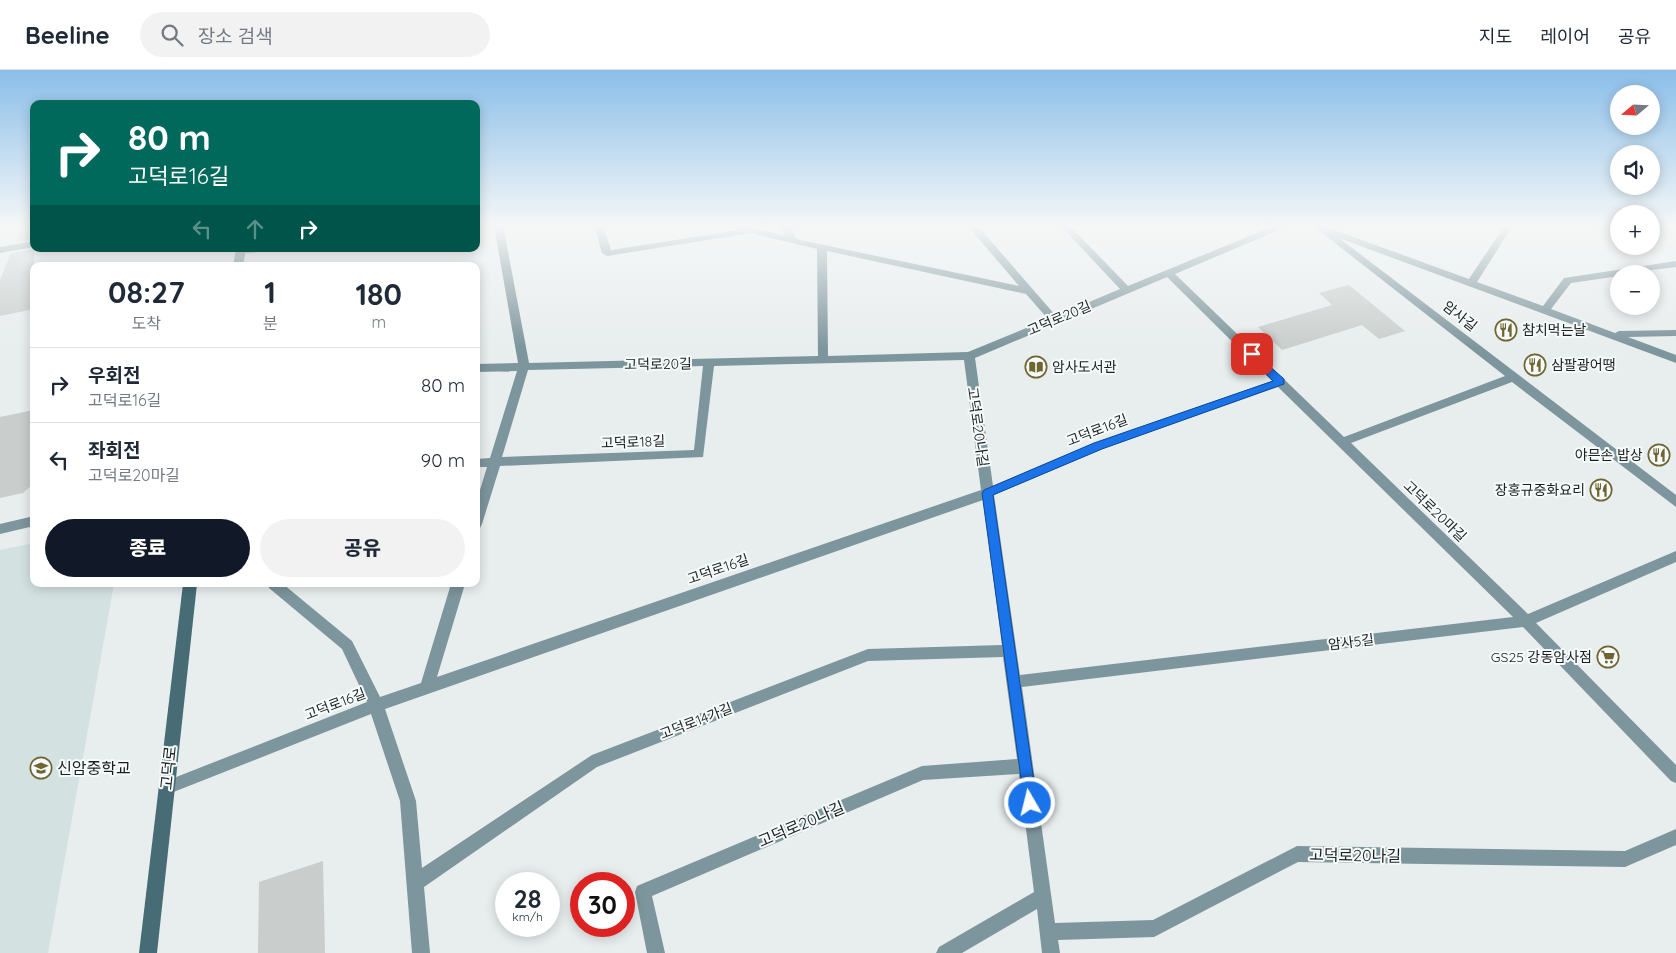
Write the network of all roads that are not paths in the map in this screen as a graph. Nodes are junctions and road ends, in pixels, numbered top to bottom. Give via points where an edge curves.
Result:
1 (506, 266) edge
2 (822, 266) edge
3 (912, 266) edge
4 (1007, 266) edge
5 (1104, 266) edge
6 (1184, 266) edge
7 (1370, 266) edge
8 (1427, 266) edge
9 (1483, 266) edge
10 (1661, 266) edge
11 (1168, 273) junction
12 (1472, 283) junction
13 (1126, 290) junction
14 (1028, 291) junction
15 (1545, 311) junction
16 (1054, 320) junction
17 (1610, 334) junction
18 (1676, 334) edge
19 (969, 356) junction
20 (1676, 359) edge
21 (823, 360) junction
22 (709, 362) junction
23 (524, 367) junction
24 (480, 368) edge
25 (1514, 377) junction
26 (1280, 382) junction
27 (1342, 442) junction
28 (495, 462) junction
29 (480, 464) edge
30 (988, 493) junction
31 (1676, 502) edge
32 (480, 511) edge
33 (30, 522) edge
34 (0, 528) edge
35 (1676, 556) edge
36 (190, 587) edge
37 (278, 587) edge
38 (457, 587) edge
39 (1526, 621) junction
40 (1009, 651) junction
41 (1014, 682) junction
42 (427, 688) junction
43 (376, 705) junction
44 (1025, 766) junction
45 (1676, 776) edge
46 (166, 788) junction
47 (1676, 837) edge
48 (415, 883) junction
49 (1043, 896) junction
50 (1048, 932) junction
51 (148, 953) edge
52 (420, 953) edge
53 (656, 953) edge
54 (945, 953) edge
55 (1051, 953) edge

1 - 23 street
2 - 21 street
3 - 14 street
4 - 14 street
5 - 13 street
6 - 11 street, 고덕로20길
7 - 25 street, 암사길
8 - 12 street
9 - 12 street
10 - 15 street via 1568,280
11 - 13 street, 고덕로20길
11 - 26 street, 고덕로20마길
12 - 15 street
13 - 16 street, 고덕로20길
14 - 16 street
15 - 17 street
16 - 19 street, 고덕로20길
17 - 18 street
17 - 20 street
19 - 21 street, 고덕로20길
19 - 30 street, 고덕로20나길
21 - 22 street, 고덕로20길
22 - 23 street, 고덕로20길
22 - 28 street, 고덕로18길 via 699,454
23 - 24 street, 고덕로20길
23 - 28 street
25 - 27 street
25 - 31 street, 암사길
26 - 27 street, 고덕로20마길
26 - 30 street, 고덕로16길 via 1098,446
27 - 39 street, 고덕로20마길
28 - 29 street, 고덕로18길
28 - 32 street
30 - 40 street, 고덕로20나길
30 - 42 street, 고덕로16길
33 - 34 street
35 - 39 street, 암사5길
36 - 46 main road, 고덕로
37 - 43 street via 347,645
38 - 42 street
39 - 41 street, 암사5길
39 - 45 street, 고덕로20마길
40 - 41 street, 고덕로20나길
40 - 48 street, 고덕로14가길 via 868,654 592,762
41 - 44 street, 고덕로20나길
42 - 43 street, 고덕로16길
43 - 46 street, 고덕로16길
43 - 48 street via 408,802
44 - 49 street, 고덕로20나길
44 - 53 street, 고덕로20나길 via 922,773 643,892
46 - 51 main road, 고덕로
47 - 50 street, 고덕로20나길 via 1625,859 1297,854 1154,928
48 - 52 street
49 - 50 street, 고덕로20나길
49 - 54 street
50 - 55 street, 고덕로20나길

